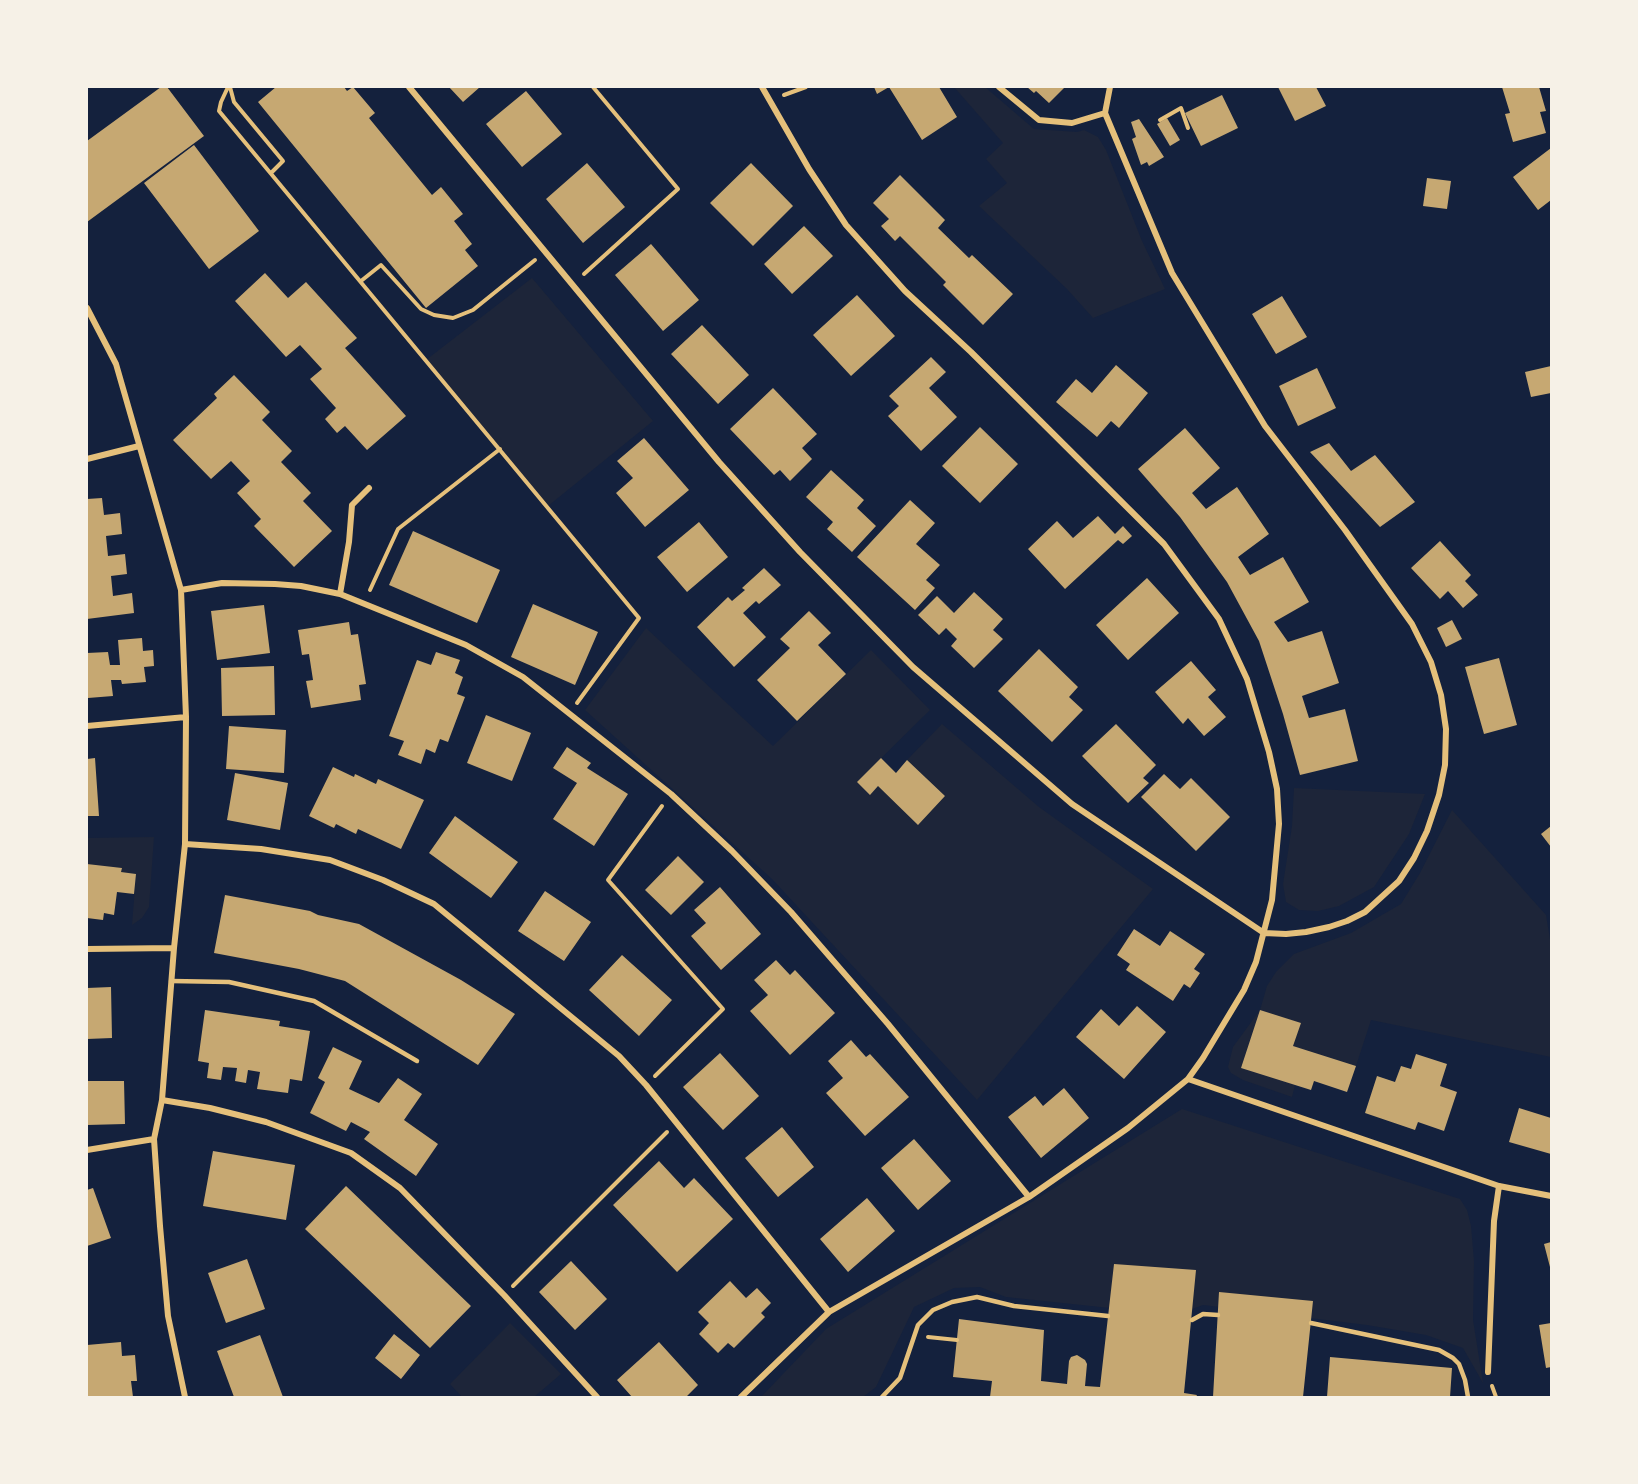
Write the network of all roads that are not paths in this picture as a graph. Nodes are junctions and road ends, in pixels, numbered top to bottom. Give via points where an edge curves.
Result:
1 (409, 87) edge
2 (762, 87) edge
3 (999, 87) edge
4 (1110, 87) edge
5 (1106, 113) junction
6 (87, 308) edge
7 (139, 446) junction
8 (87, 459) edge
9 (369, 488) dead end
10 (181, 590) junction
11 (339, 594) junction
12 (186, 717) junction
13 (87, 726) edge
14 (185, 844) junction
15 (1264, 933) junction
16 (174, 948) junction
17 (87, 949) edge
18 (171, 981) junction
19 (417, 1061) dead end
20 (1188, 1079) junction
21 (162, 1100) junction
22 (154, 1139) junction
23 (87, 1150) edge
24 (1499, 1185) junction
25 (1551, 1196) edge
26 (1029, 1197) junction
27 (829, 1312) junction
28 (1218, 1315) dead end
29 (1108, 1316) dead end
30 (1192, 1320) dead end
31 (1311, 1323) dead end
32 (1488, 1372) dead end
33 (185, 1397) edge
34 (597, 1397) edge
35 (741, 1397) edge
36 (882, 1397) edge
37 (1468, 1397) edge

1 - 15 street via 718,462 913,667 1072,804
2 - 15 street via 809,170 846,225 905,291 1164,544 1219,619 1246,679 1277,789 1276,868
3 - 5 street via 1039,120 1072,123
4 - 5 street
5 - 15 street via 1172,273 1265,426 1412,624 1431,662 1441,695 1446,729 1445,765 1427,831 1399,880 1365,912 1347,921 1306,932
6 - 7 street via 116,364
7 - 8 street
7 - 10 street
9 - 11 street via 352,505
10 - 11 street via 222,583 264,584
10 - 12 street
11 - 26 street via 455,641 524,677 671,794 791,912
12 - 13 street
12 - 14 street
14 - 16 street
14 - 27 street via 261,849 330,860 434,904 619,1056 678,1122
15 - 20 street via 1244,990
16 - 17 street
16 - 18 street
18 - 19 lane via 229,982 314,1001
18 - 21 street
20 - 24 street
20 - 26 street via 1128,1128
21 - 22 street
21 - 34 street via 266,1122 351,1153 400,1188
22 - 23 street
22 - 33 street via 168,1316
24 - 25 street
24 - 32 street
26 - 27 street
27 - 35 street
28 - 30 lane via 1203,1314
29 - 36 lane via 1014,1306 977,1297 952,1302 933,1310 918,1325 900,1378
31 - 37 lane via 1439,1350 1459,1364

